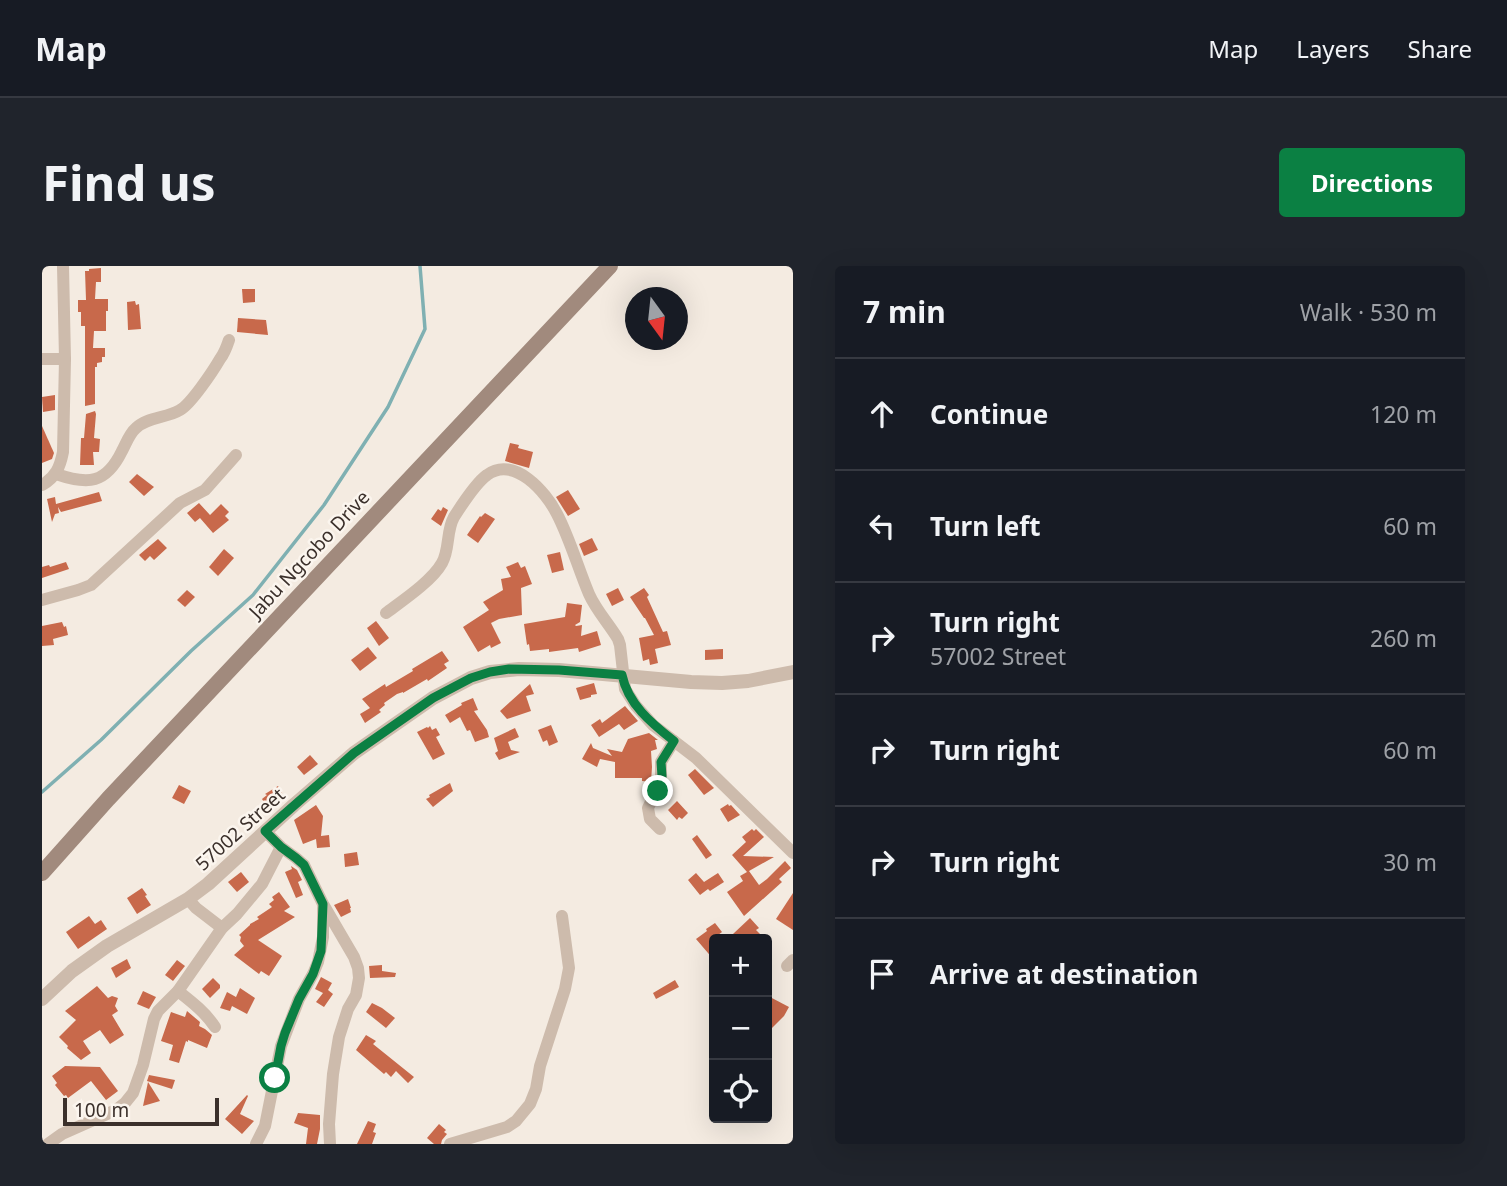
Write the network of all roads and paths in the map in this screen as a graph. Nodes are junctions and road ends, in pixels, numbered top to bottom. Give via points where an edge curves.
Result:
1 (63, 266) edge
2 (610, 266) edge
3 (229, 340) dead end
4 (42, 359) edge
5 (65, 359) junction
6 (236, 455) dead end
7 (56, 474) junction
8 (42, 485) edge
9 (42, 600) edge
10 (386, 613) dead end
11 (793, 673) edge
12 (622, 675) junction
13 (674, 741) junction
14 (660, 829) dead end
15 (265, 831) junction
16 (281, 847) junction
17 (793, 853) edge
18 (42, 873) edge
19 (188, 899) junction
20 (323, 904) junction
21 (562, 916) dead end
22 (222, 928) junction
23 (178, 991) junction
24 (42, 999) edge
25 (215, 1027) dead end
26 (48, 1144) edge
27 (256, 1144) edge
28 (330, 1144) edge
29 (450, 1144) edge

1 - 5 street
2 - 18 main road, Jabu Ngcobo Drive
3 - 7 street via 222,358 187,404 136,427 101,478 85,481
4 - 5 street
5 - 7 street via 63,452
6 - 9 street via 205,490 180,503 91,585
7 - 8 street
10 - 12 street via 442,564 452,520 485,476 514,470 534,483 557,512 590,597 618,639
11 - 12 street, 57002 Street via 722,683
12 - 13 street via 630,698
12 - 15 street, 57002 Street via 509,669 471,678 433,698 354,753
13 - 14 street via 661,762 662,781 648,808 650,819
13 - 17 street
15 - 16 street
15 - 19 street, 57002 Street
16 - 20 street via 304,865
16 - 22 street via 262,884
19 - 22 street
19 - 24 street, 57002 Street via 107,946
20 - 27 street via 321,951 281,1046 265,1126
20 - 28 street via 354,957 359,978 339,1037
21 - 29 street via 569,968 530,1104 507,1126
22 - 23 street
23 - 25 street
23 - 26 street via 154,1019 140,1075 125,1103

